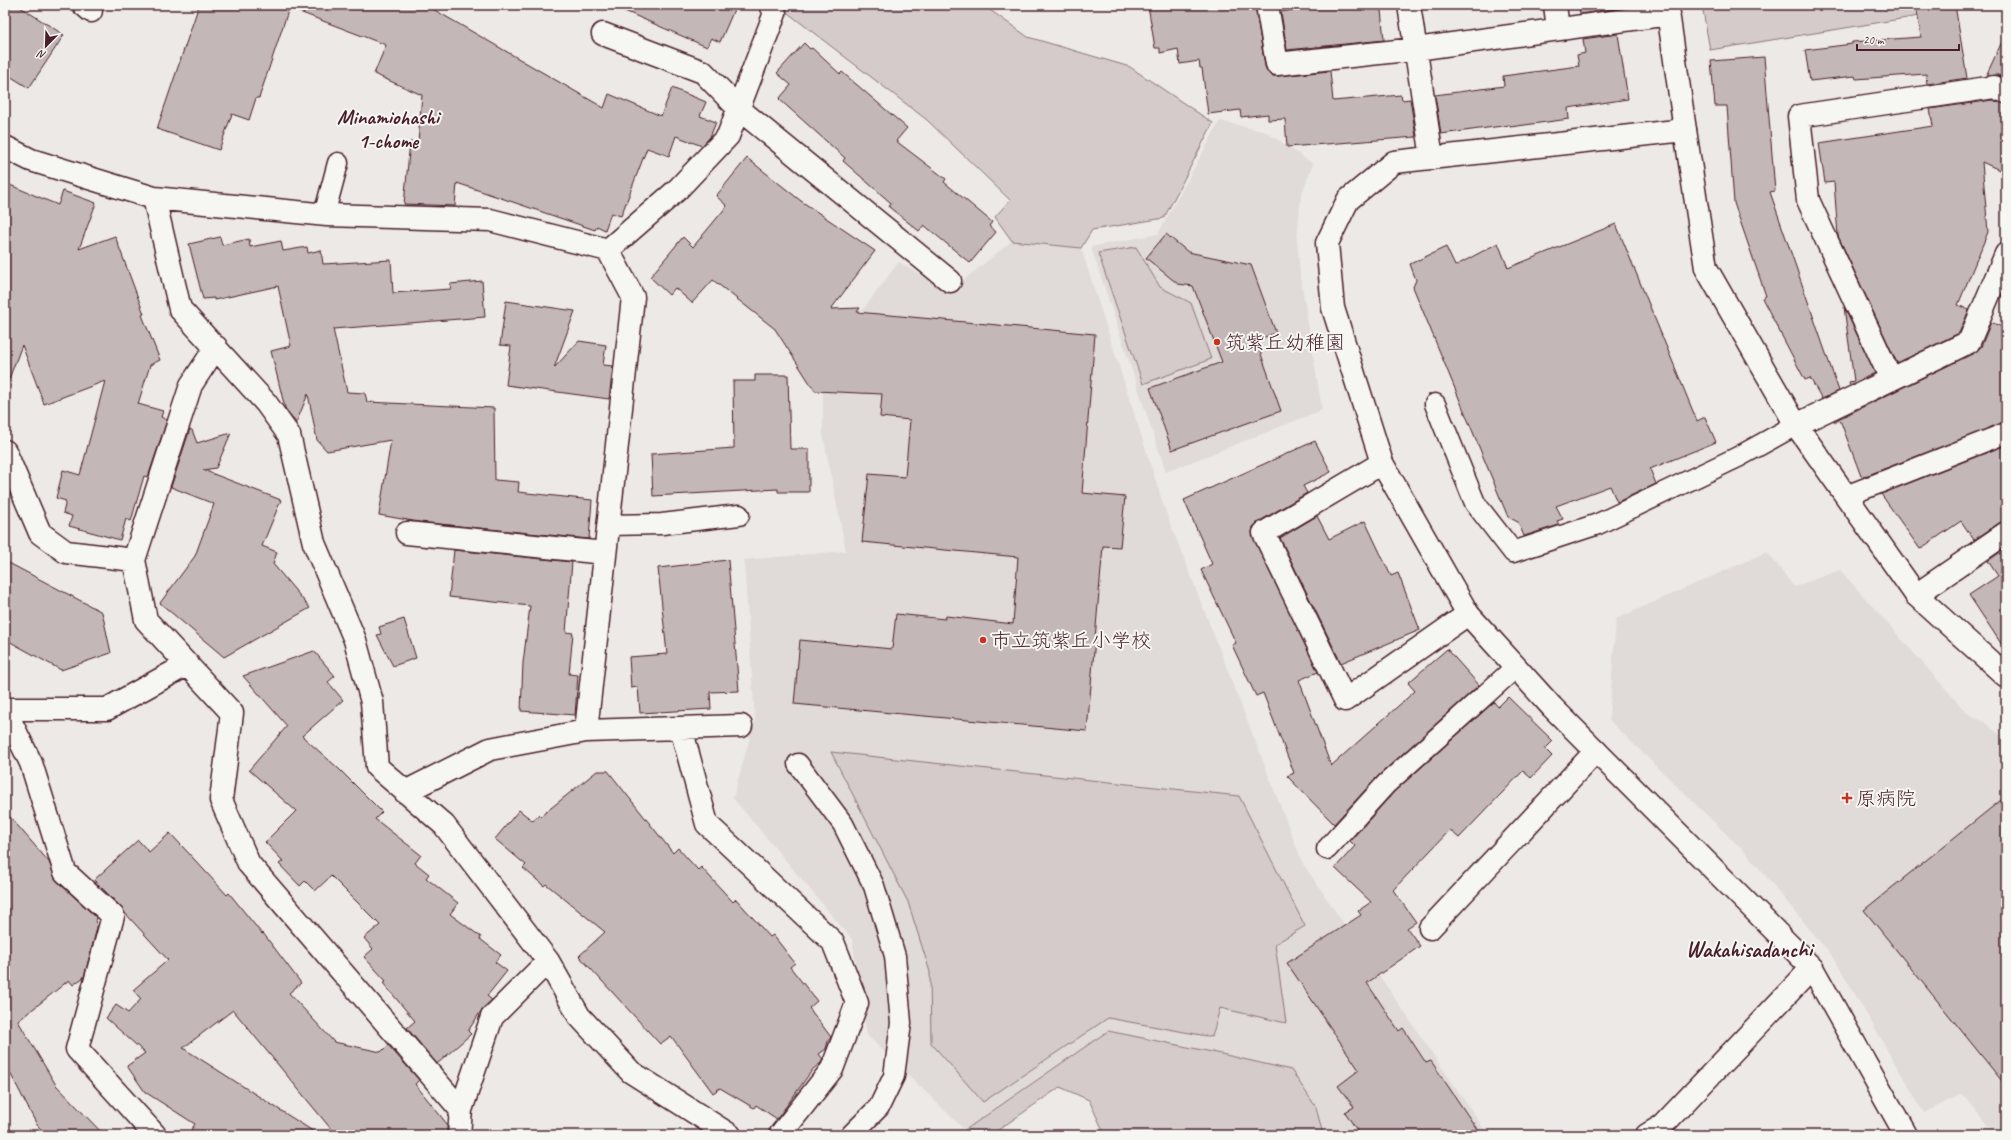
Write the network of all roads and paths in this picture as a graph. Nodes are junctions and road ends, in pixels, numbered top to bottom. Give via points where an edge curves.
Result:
1 (771, 5) edge
2 (1267, 5) edge
3 (1409, 5) edge
4 (1555, 5) edge
5 (1668, 9) edge
6 (1558, 29) junction
7 (603, 34) dead end
8 (1416, 49) junction
9 (2006, 92) edge
10 (739, 109) junction
11 (1685, 130) junction
12 (5, 148) edge
13 (1432, 158) junction
14 (338, 163) dead end
15 (154, 198) junction
16 (324, 215) junction
17 (608, 250) junction
18 (2006, 254) edge
19 (950, 281) dead end
20 (216, 347) junction
21 (1891, 379) junction
22 (1435, 404) dead end
23 (1796, 425) junction
24 (2006, 433) edge
25 (5, 451) edge
26 (1382, 463) junction
27 (1846, 496) junction
28 (738, 515) dead end
29 (608, 525) junction
30 (407, 532) dead end
31 (2006, 533) edge
32 (605, 553) junction
33 (134, 560) junction
34 (1916, 595) junction
35 (1468, 614) junction
36 (188, 664) junction
37 (1516, 667) junction
38 (2006, 676) edge
39 (5, 710) edge
40 (740, 726) dead end
41 (680, 728) junction
42 (586, 731) junction
43 (1596, 751) junction
44 (798, 764) dead end
45 (405, 792) junction
46 (1327, 849) dead end
47 (1430, 928) dead end
48 (548, 961) junction
49 (1812, 968) junction
50 (461, 1110) junction
51 (155, 1135) edge
52 (460, 1135) edge
53 (730, 1135) edge
54 (780, 1135) edge
55 (851, 1135) edge
56 (1647, 1135) edge
57 (1906, 1135) edge

1 - 10 street via 775,13
2 - 8 street via 1277,64
3 - 8 street
4 - 6 street
5 - 6 street
5 - 11 street
6 - 8 street
7 - 10 street via 703,72
8 - 13 street
9 - 21 street via 1994,87 1799,116 1808,200
10 - 17 street via 728,136 677,190
10 - 19 street
11 - 13 street
11 - 23 street via 1706,268
12 - 15 street via 31,160
13 - 26 street via 1394,162 1348,200 1327,243 1333,308
14 - 16 lane
15 - 16 street
15 - 20 street via 180,309
16 - 17 street via 490,220
17 - 29 street via 633,297
18 - 21 street via 1969,342
20 - 33 street via 191,385
20 - 45 street via 266,403 289,435 314,543 355,640 372,702 377,767
21 - 23 street
22 - 23 lane via 1475,503 1513,552 1598,524 1738,457
23 - 27 street
24 - 27 lane
25 - 33 street via 40,532 66,552
26 - 35 street
26 - 35 street via 1264,533 1345,700
27 - 34 street
28 - 29 lane via 662,524
29 - 32 street
30 - 32 street
31 - 34 street
32 - 42 street
33 - 36 street via 146,620
34 - 38 street
35 - 37 street
36 - 39 street via 107,710
36 - 50 street via 232,713 221,800 249,864
37 - 43 street
37 - 46 lane via 1386,784
39 - 51 street via 31,762 65,872 114,916 77,1049
40 - 41 street
41 - 42 street
41 - 54 street via 707,824 833,942 857,1003 832,1069
42 - 45 street via 490,749
43 - 47 street
43 - 49 street
44 - 55 lane via 843,824 874,886 895,956 901,1023 894,1076 879,1106
45 - 48 street via 444,825
48 - 50 street via 492,1017
48 - 53 street via 579,1016 631,1072
49 - 56 street via 1662,1126
49 - 57 street
50 - 52 street

